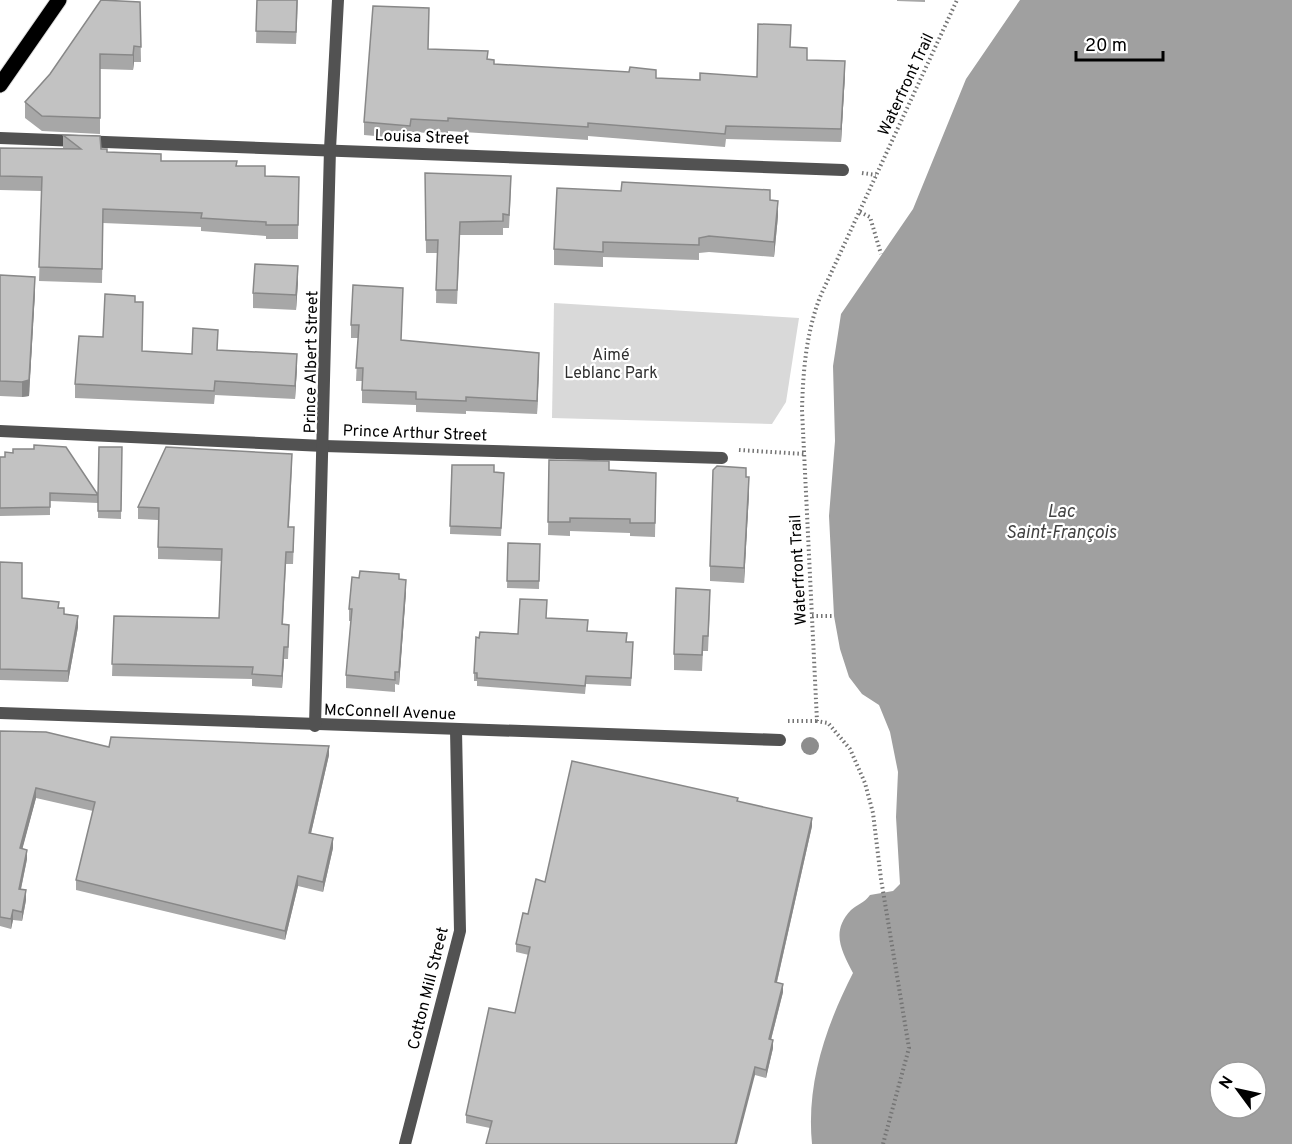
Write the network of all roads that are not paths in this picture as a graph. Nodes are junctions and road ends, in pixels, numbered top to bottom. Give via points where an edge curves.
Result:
1 (59, 0) edge
2 (338, 0) edge
3 (0, 85) edge
4 (0, 138) edge
5 (330, 149) junction
6 (843, 170) dead end
7 (0, 431) edge
8 (324, 446) junction
9 (722, 458) road end
10 (0, 713) edge
11 (315, 726) junction
12 (456, 730) junction
13 (780, 740) dead end
14 (405, 1144) edge

1 - 3 main road
2 - 5 street, Prince Albert Street
4 - 5 street, Louisa Street
5 - 6 street, Louisa Street
5 - 8 street, Prince Albert Street
7 - 8 street, Prince Arthur Street
8 - 9 street, Prince Arthur Street
8 - 11 street, Prince Albert Street
10 - 11 street, McConnell Avenue
11 - 12 street, McConnell Avenue
12 - 13 street, McConnell Avenue
12 - 14 street, Cotton Mill Street via 460,931

